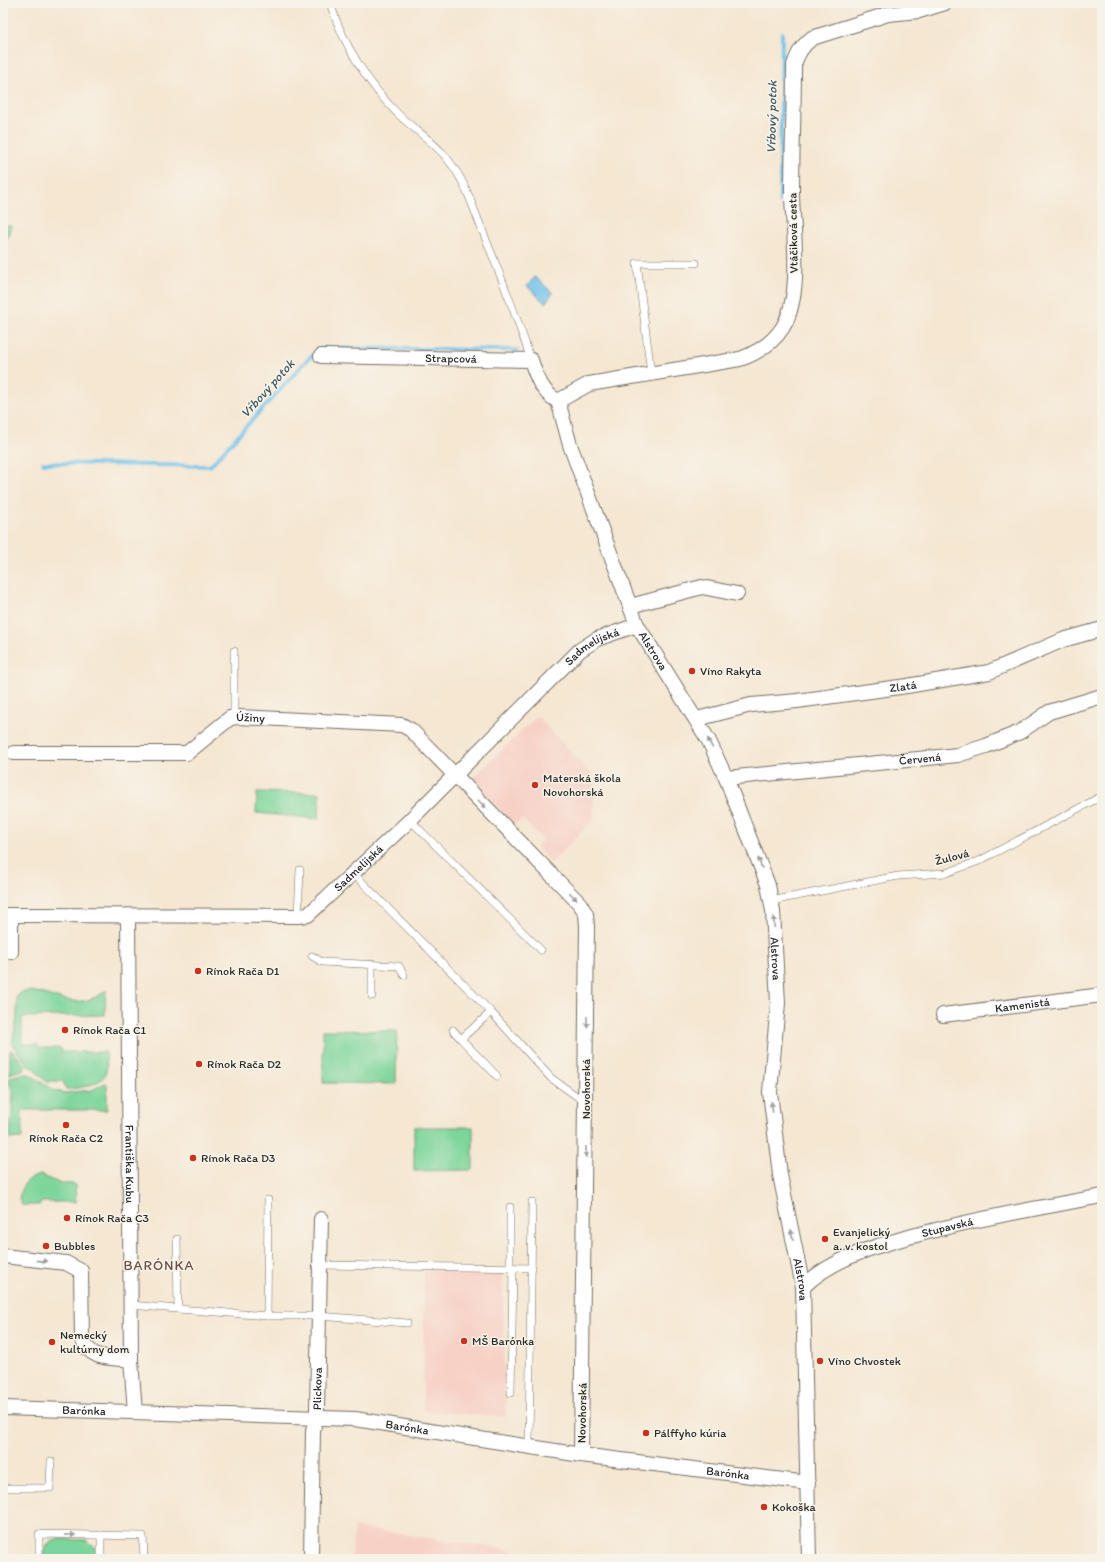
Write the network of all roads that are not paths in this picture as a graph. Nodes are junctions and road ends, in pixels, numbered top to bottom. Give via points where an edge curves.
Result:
1 (330, 3) edge
2 (945, 3) edge
3 (696, 263) dead end
4 (320, 356) dead end
5 (531, 360) junction
6 (651, 373) junction
7 (558, 401) junction
8 (737, 594) dead end
9 (630, 606) junction
10 (636, 625) junction
11 (1102, 629) edge
12 (234, 651) dead end
13 (1102, 696) edge
14 (238, 717) junction
15 (697, 718) junction
16 (14, 753) dead end
17 (455, 776) junction
18 (726, 778) junction
19 (1102, 796) edge
20 (410, 820) junction
21 (300, 870) dead end
22 (354, 874) junction
23 (771, 901) junction
24 (7, 915) edge
25 (128, 916) junction
26 (298, 916) junction
27 (541, 950) dead end
28 (11, 952) dead end
29 (312, 956) dead end
30 (372, 964) junction
31 (404, 976) dead end
32 (1102, 995) edge
33 (372, 996) dead end
34 (490, 1012) junction
35 (943, 1015) dead end
36 (454, 1030) dead end
37 (461, 1039) junction
38 (497, 1076) dead end
39 (586, 1103) junction
40 (1102, 1196) edge
41 (268, 1200) dead end
42 (532, 1202) dead end
43 (510, 1207) dead end
44 (321, 1218) dead end
45 (177, 1239) dead end
46 (3, 1256) edge
47 (320, 1265) junction
48 (511, 1268) junction
49 (532, 1268) junction
50 (803, 1287) junction
51 (130, 1305) junction
52 (178, 1308) junction
53 (267, 1316) junction
54 (319, 1316) junction
55 (407, 1323) dead end
56 (131, 1360) junction
57 (511, 1394) dead end
58 (3, 1408) edge
59 (134, 1412) junction
60 (317, 1417) junction
61 (529, 1446) junction
62 (581, 1455) junction
63 (51, 1461) dead end
64 (808, 1483) junction
65 (3, 1488) edge
66 (101, 1536) junction
67 (39, 1559) edge
68 (101, 1559) edge
69 (144, 1559) edge
70 (311, 1559) edge
71 (809, 1559) edge

1 - 5 lane via 344,38 379,92 401,117 442,153 456,171 507,290
2 - 6 street, Vtáčiková cesta via 919,11 888,14 812,38 804,44 794,65 794,279 791,304 783,327 765,346 747,356 729,362
3 - 6 lane via 637,263
4 - 5 street, Strapcová
5 - 7 street via 543,389
6 - 7 street, Vtáčiková cesta via 589,384
7 - 9 street, Alstrova via 570,446
8 - 9 street via 702,587
9 - 10 street, Alstrova
10 - 15 street, Alstrova
10 - 17 street, Sadmelijská via 597,639 580,650
11 - 15 street, Zlatá via 1063,640 989,672 907,686 751,705
12 - 14 lane via 234,712
13 - 18 street, Červená via 1049,712 1020,732 958,755
14 - 16 street, Úžiny via 230,718 187,754
14 - 17 street, Úžiny via 402,725 411,730
18 -> 15 street, Alstrova
17 - 20 street, Sadmelijská
17 -> 39 street, Novohorská via 585,911
23 -> 18 street, Alstrova via 768,884
19 - 23 lane, Žulová via 979,861 946,873 898,876
20 - 22 street, Sadmelijská
20 - 27 lane
21 - 26 lane
22 - 26 street, Sadmelijská via 313,912
22 - 34 lane
50 -> 23 street, Alstrova via 780,1175 770,1092 778,1003
24 - 25 street, Sadmelijská
24 - 28 street
25 - 26 street, Sadmelijská
25 - 51 street, Františka Kubu
29 - 30 lane via 322,962
30 - 31 lane via 399,966
30 - 33 lane
32 - 35 street, Kamenistá
34 - 37 lane
34 - 39 lane via 551,1078
36 - 37 lane
37 - 38 lane
39 -> 62 street, Novohorská
40 - 50 street, Stupavská via 964,1223 885,1243 814,1276
41 - 53 lane
42 - 49 lane
43 - 48 lane
44 - 47 street, Plickova
45 - 52 lane
46 -> 56 street via 66,1263 85,1271 82,1339 86,1350 94,1355
47 - 48 lane
47 - 54 street, Plickova
48 - 49 lane
48 - 57 lane
49 - 61 lane
50 - 64 street, Alstrova
51 - 52 lane
51 - 56 street, Františka Kubu
52 - 53 lane
53 - 54 lane
54 - 55 lane
54 - 60 street, Plickova
56 - 59 street, Františka Kubu
58 - 59 street, Barónka
59 - 60 street, Barónka
60 - 61 street, Barónka via 355,1419
60 - 70 street, Plickova via 313,1430
61 - 62 street, Barónka
62 - 64 street, Barónka
63 - 65 lane via 50,1488
64 - 71 street, Alstrova
67 -> 66 lane via 39,1534
66 - 68 lane
66 - 69 lane via 143,1536

